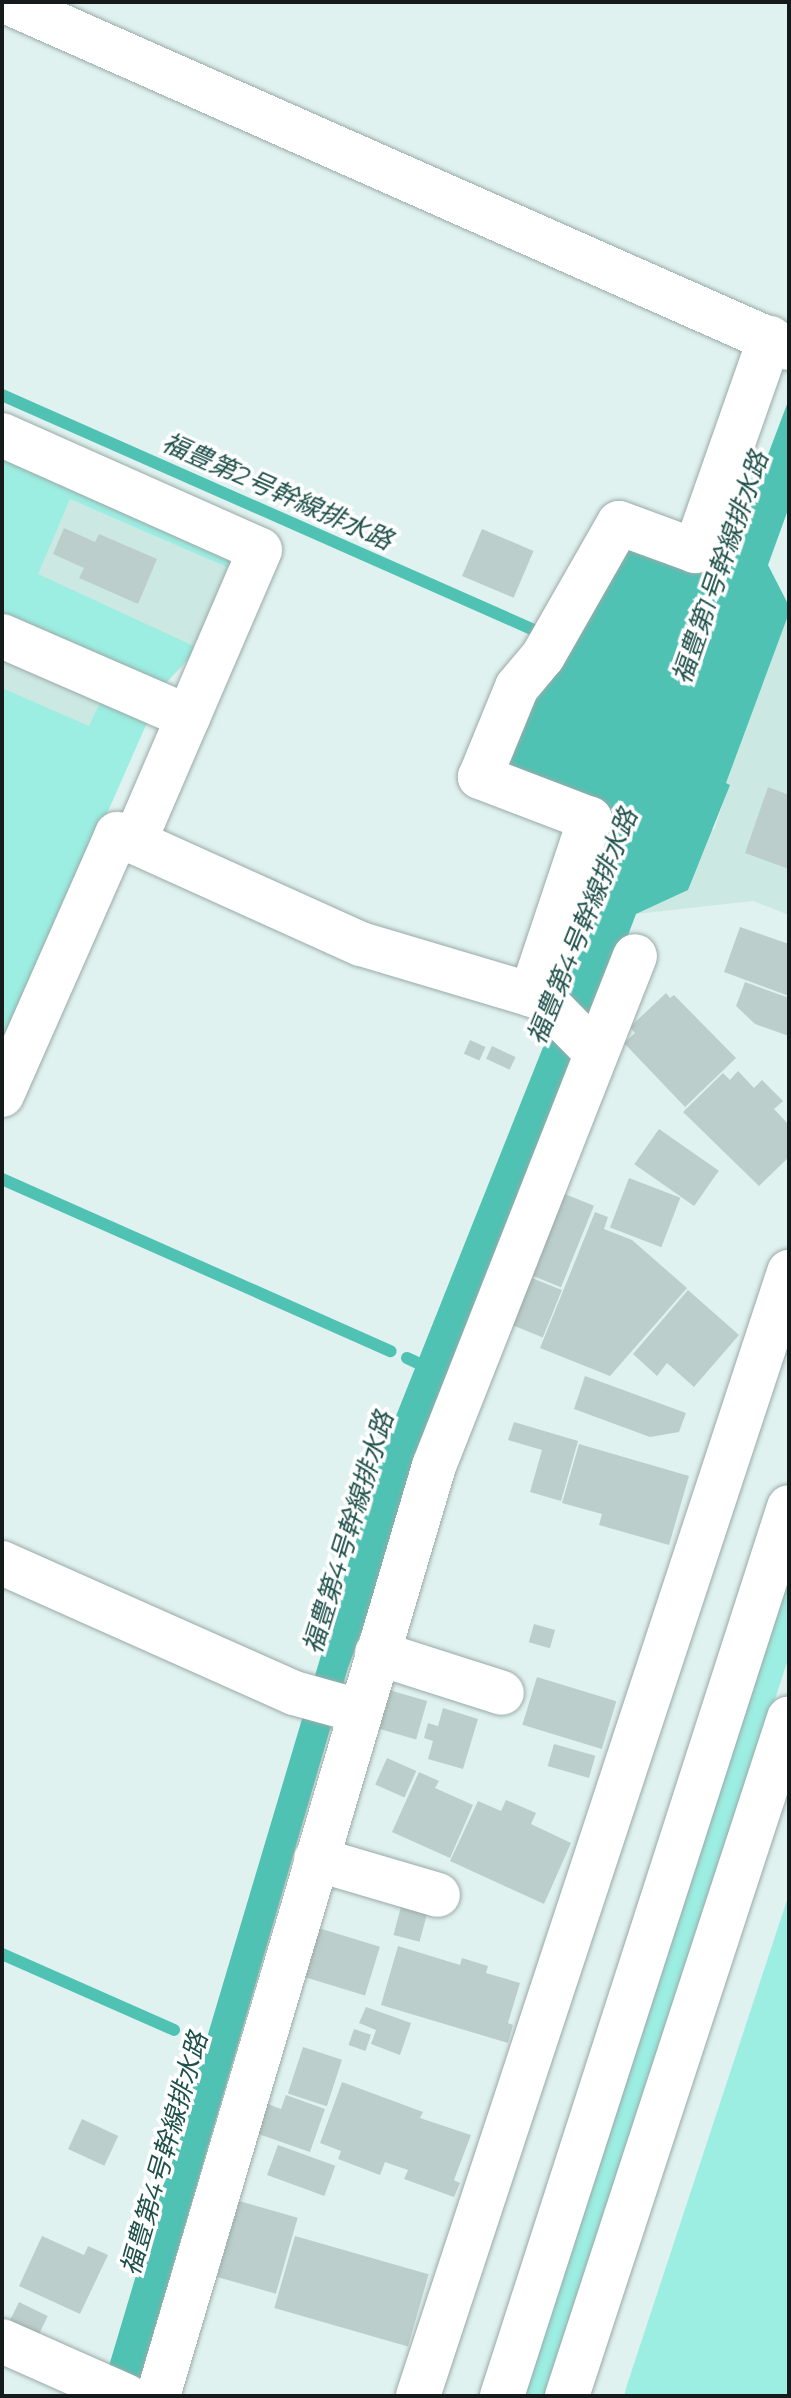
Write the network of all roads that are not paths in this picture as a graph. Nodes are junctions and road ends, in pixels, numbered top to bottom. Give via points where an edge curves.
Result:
1 (7, 2) edge
2 (780, 343) edge
3 (2, 435) edge
4 (2, 636) edge
5 (188, 717) junction
6 (134, 842) junction
7 (635, 956) dead end
8 (537, 997) junction
9 (595, 1052) junction
10 (2, 1095) edge
11 (789, 1272) edge
12 (789, 1507) edge
13 (2, 1563) edge
14 (377, 1653) junction
15 (502, 1693) dead end
16 (355, 1710) junction
17 (789, 1718) edge
18 (316, 1859) junction
19 (438, 1895) dead end
20 (2, 2341) edge
21 (107, 2388) edge
22 (158, 2396) edge
23 (418, 2396) edge
24 (502, 2396) edge
25 (567, 2396) edge

1 - 2 street
2 - 8 street via 695,551 619,523 543,656 517,687 480,777 590,819
3 - 5 street via 260,550
4 - 5 street
5 - 6 street
6 - 8 street via 361,944
6 - 10 street via 117,834
7 - 9 street
8 - 9 street
9 - 14 street via 434,1466
11 - 23 street
12 - 24 street
13 - 16 street via 294,1693
14 - 15 street
14 - 16 street
16 - 18 street
17 - 25 street
18 - 19 street
18 - 22 street
20 - 21 street

